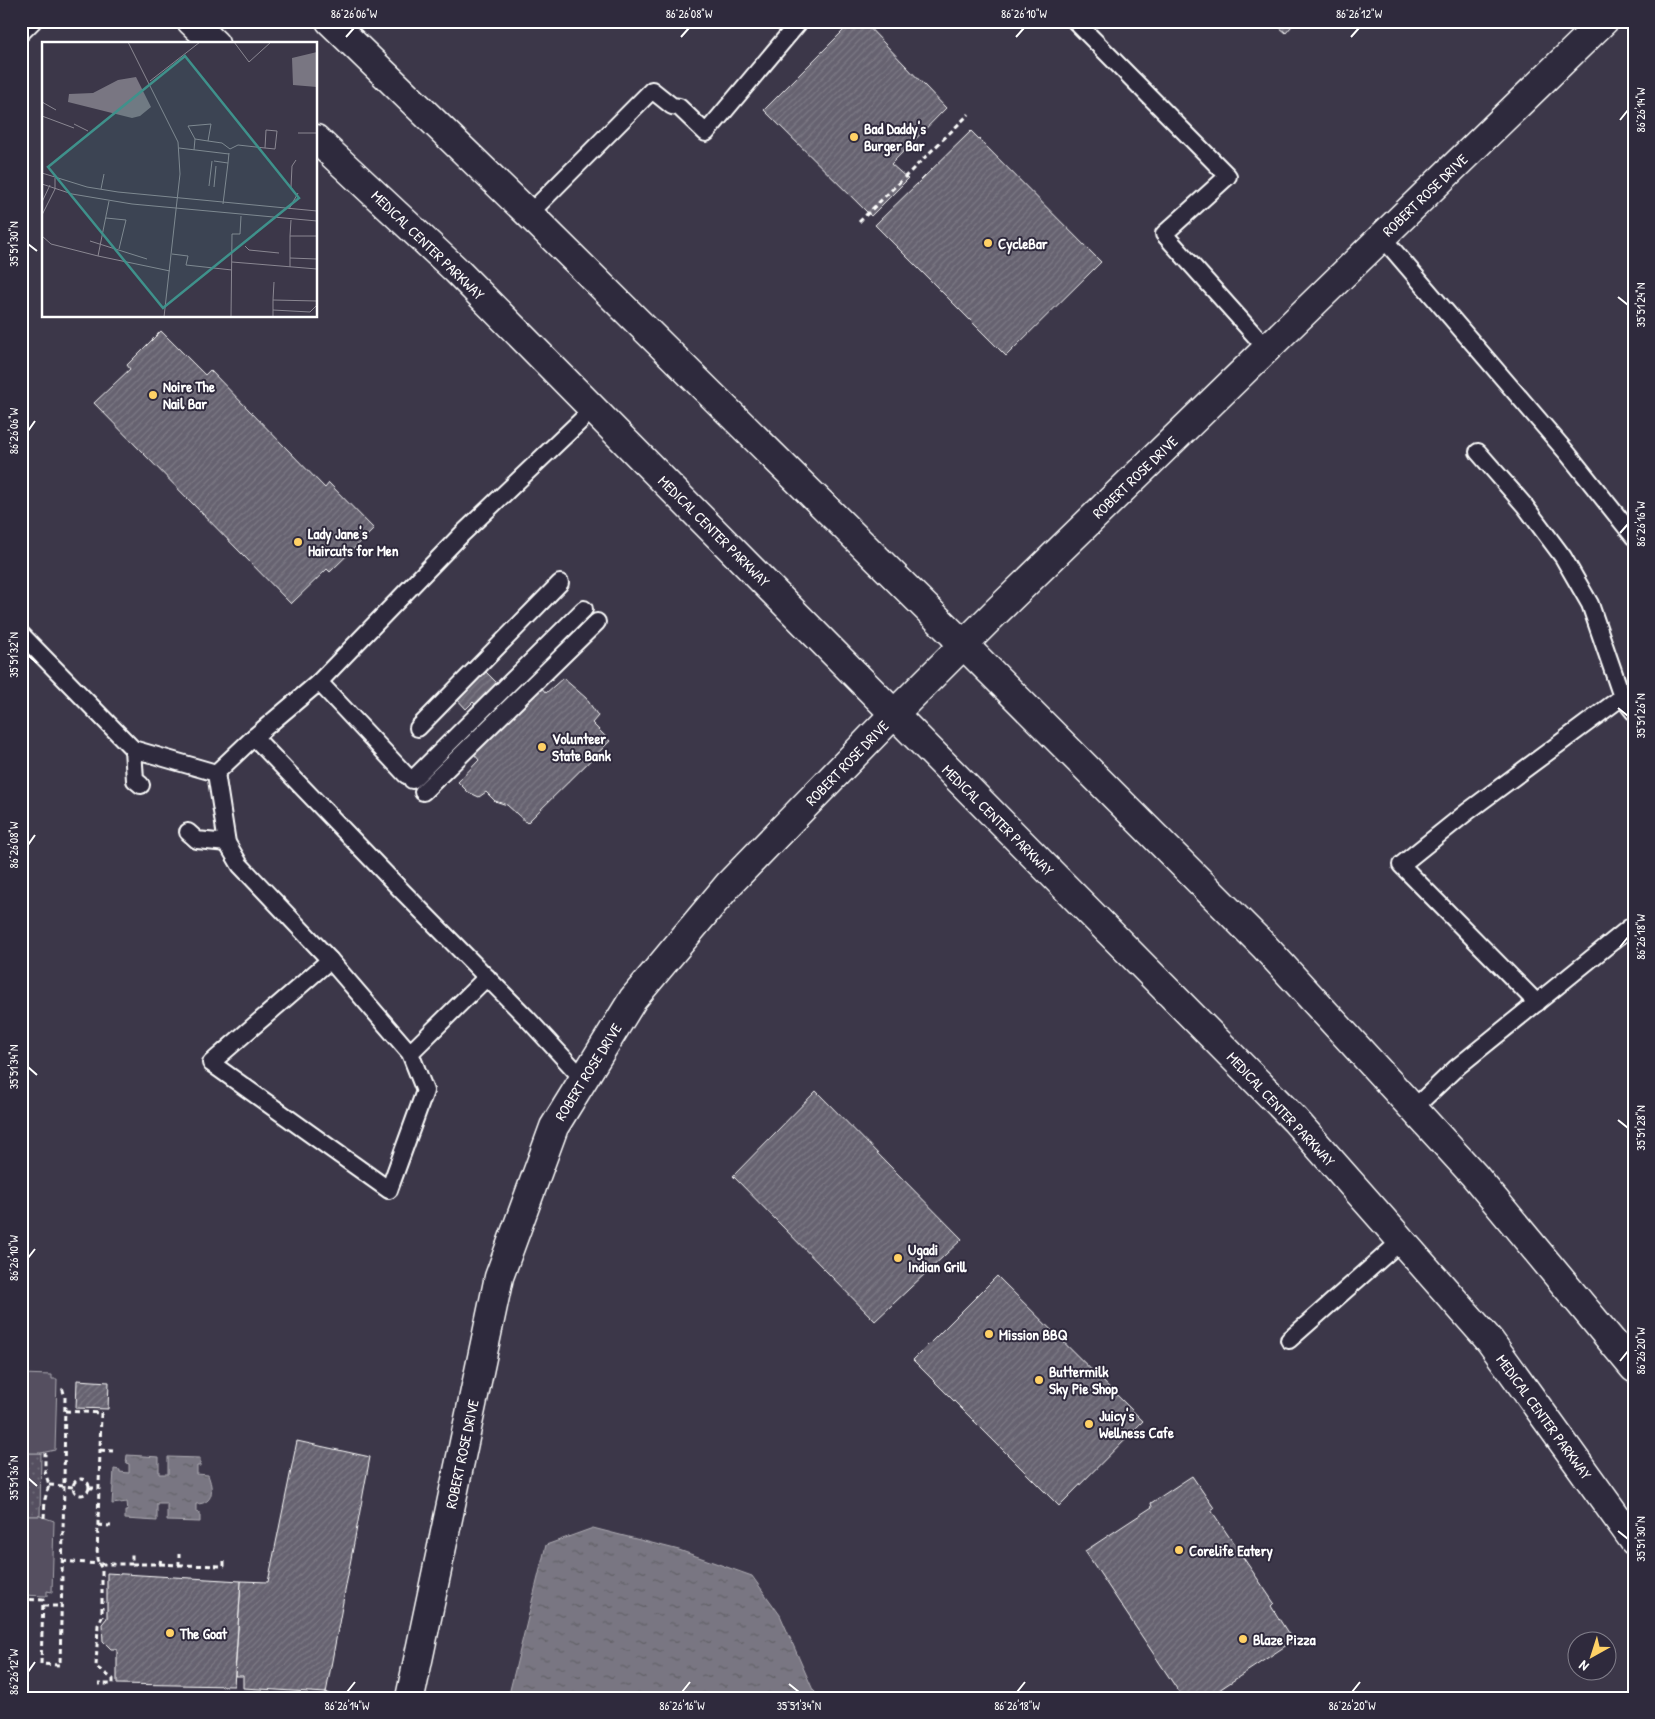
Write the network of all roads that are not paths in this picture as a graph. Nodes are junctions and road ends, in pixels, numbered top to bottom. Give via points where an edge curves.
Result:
1 (191, 21) edge
2 (330, 21) edge
3 (800, 21) edge
4 (1075, 21) edge
5 (1604, 21) edge
6 (213, 42) edge
7 (318, 141) edge
8 (529, 214) junction
9 (1382, 237) junction
10 (1267, 349) junction
11 (594, 409) junction
12 (1478, 452) dead end
13 (1634, 537) edge
14 (560, 583) dead end
15 (584, 609) dead end
16 (597, 622) dead end
17 (21, 634) edge
18 (963, 644) junction
19 (319, 682) junction
20 (1622, 697) junction
21 (1634, 712) edge
22 (894, 714) junction
23 (418, 728) dead end
24 (254, 737) junction
25 (133, 749) junction
26 (216, 773) junction
27 (414, 782) junction
28 (141, 785) dead end
29 (188, 832) dead end
30 (228, 843) junction
31 (1634, 924) edge
32 (330, 960) junction
33 (487, 977) junction
34 (1537, 1003) junction
35 (410, 1053) junction
36 (584, 1080) junction
37 (1413, 1108) junction
38 (1401, 1241) junction
39 (1289, 1340) dead end
40 (1634, 1368) edge
41 (1634, 1541) edge
42 (410, 1698) edge

1 - 6 main road
2 - 8 main road
3 - 8 lane via 706,133 679,107 672,106 652,90
4 - 10 lane via 1228,176 1164,234
5 - 9 main road, ROBERT ROSE DRIVE
7 - 11 main road, MEDICAL CENTER PARKWAY via 456,270
8 - 18 main road
9 - 10 main road, ROBERT ROSE DRIVE
9 - 13 lane via 1568,454
10 - 18 main road, ROBERT ROSE DRIVE
11 - 19 lane via 462,534
11 - 22 main road, MEDICAL CENTER PARKWAY
12 - 20 lane via 1563,557 1590,604
14 - 23 lane
15 - 27 lane
16 - 27 lane
17 - 25 lane
18 - 22 main road, ROBERT ROSE DRIVE
18 - 37 main road via 1264,946
19 - 24 lane
19 - 27 lane
20 - 21 lane
20 - 34 lane via 1401,865
22 - 36 main road, ROBERT ROSE DRIVE via 729,884 633,999
22 - 38 main road, MEDICAL CENTER PARKWAY via 1295,1120
24 - 26 lane
24 - 33 lane
25 - 26 lane
25 - 28 lane via 135,780
26 - 30 lane
29 - 30 lane via 197,840
30 - 32 lane via 240,865
31 - 34 lane
32 - 35 lane
32 - 35 lane via 211,1063 389,1190 425,1090
33 - 35 lane
33 - 36 lane
34 - 37 lane via 1456,1068
36 - 42 main road, ROBERT ROSE DRIVE via 554,1127 499,1277
37 - 40 main road via 1474,1174
38 - 39 lane
38 - 41 main road, MEDICAL CENTER PARKWAY via 1490,1341

